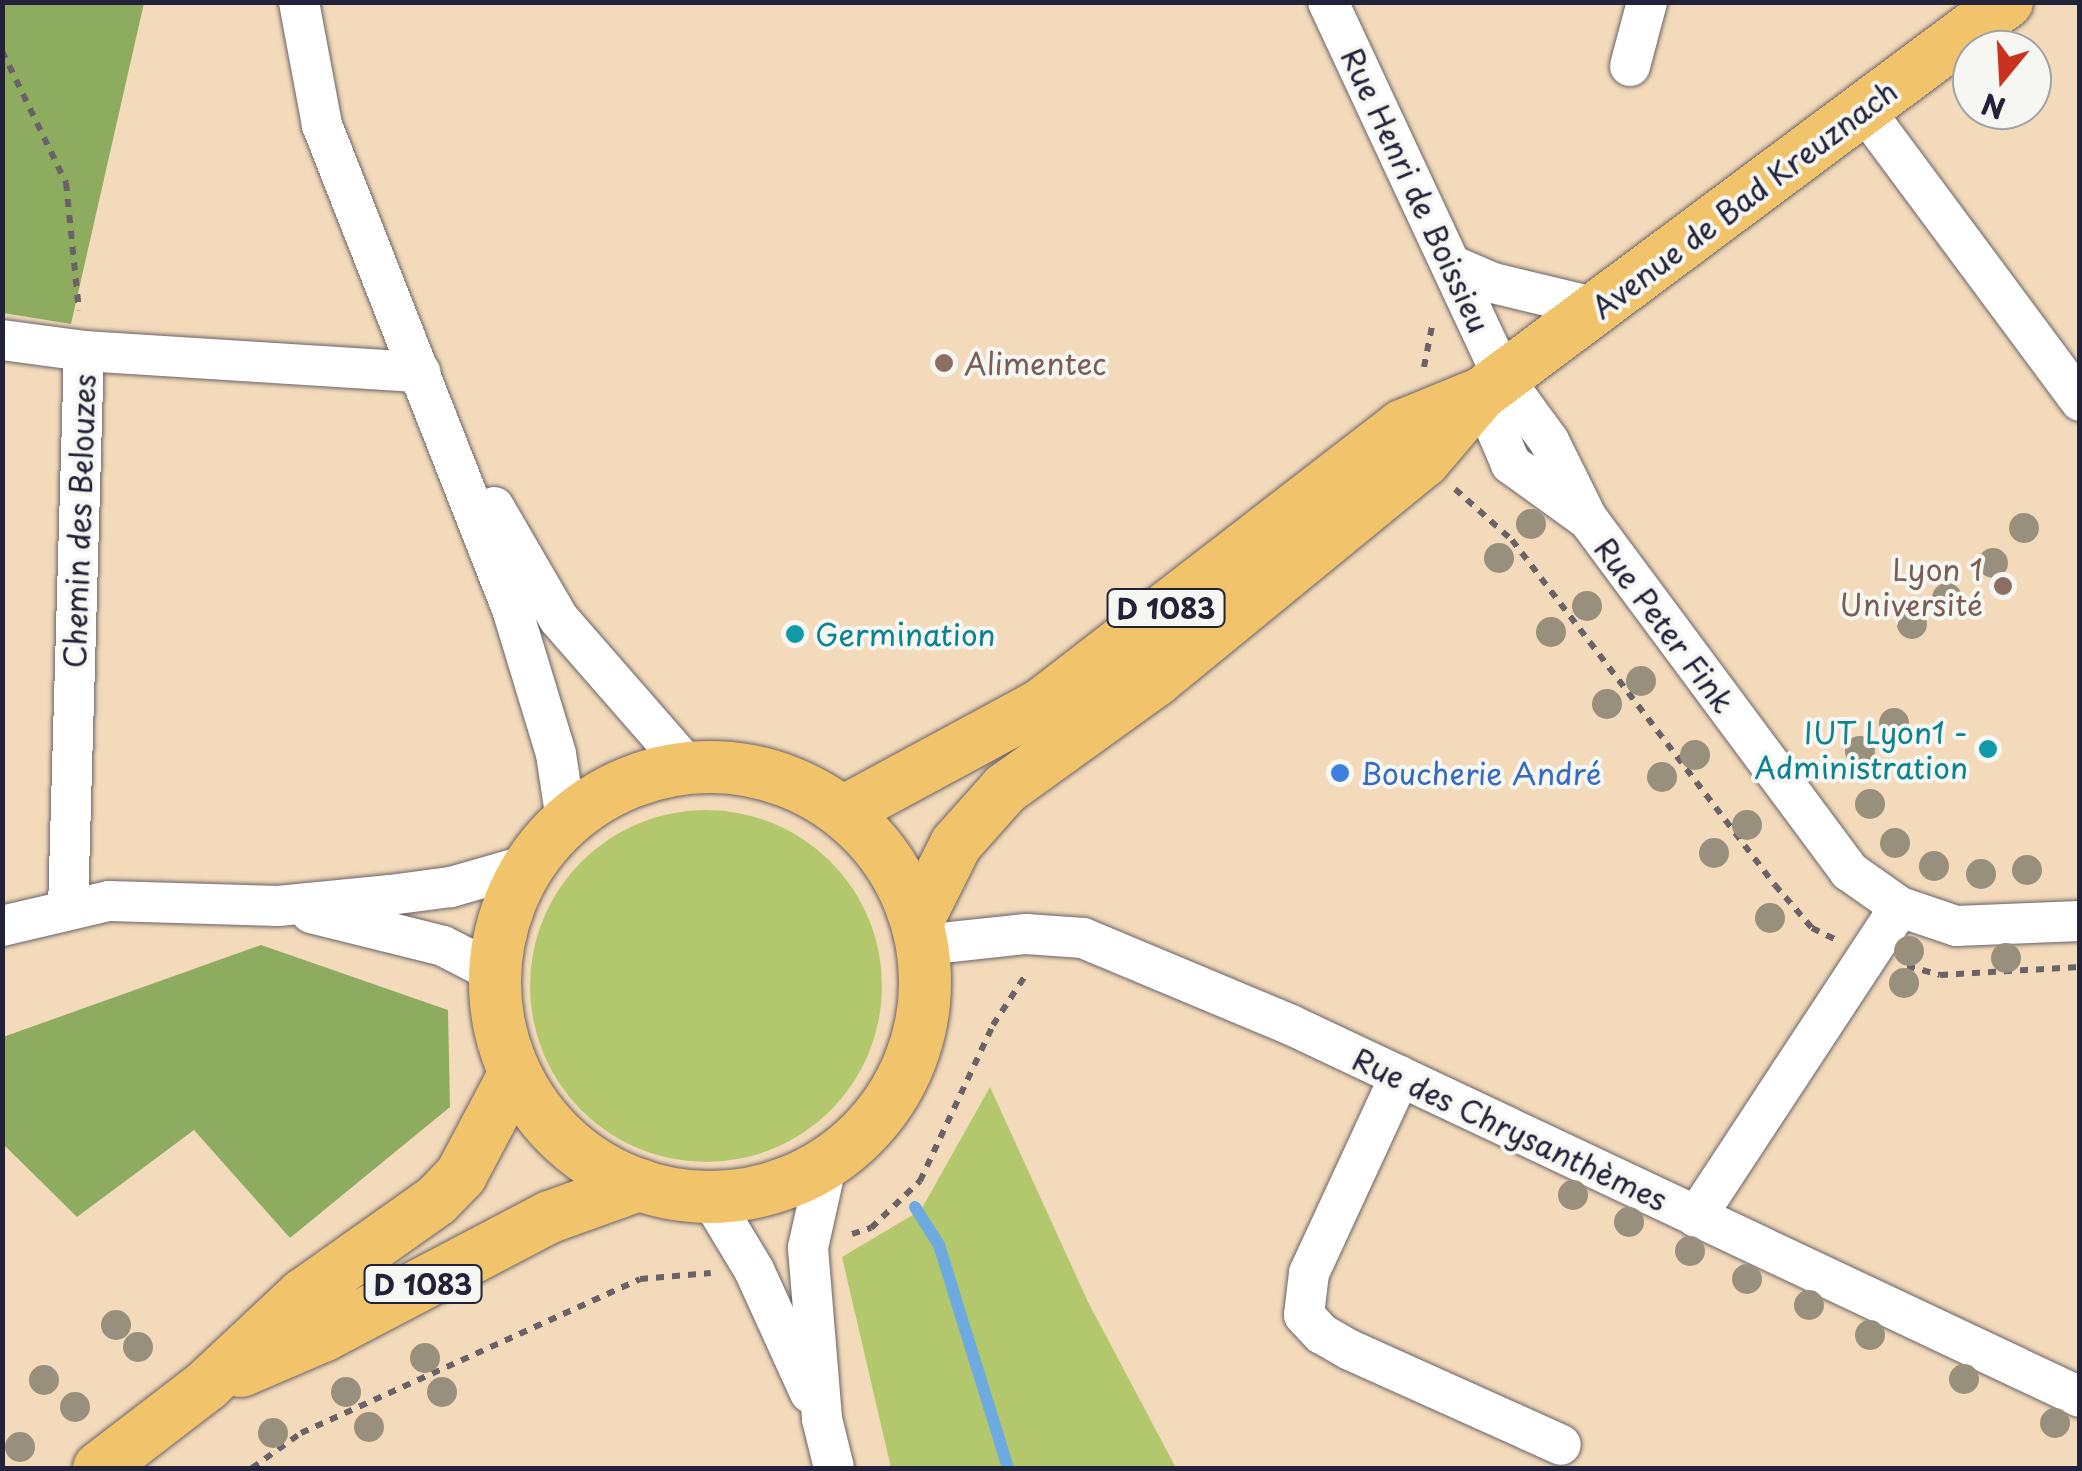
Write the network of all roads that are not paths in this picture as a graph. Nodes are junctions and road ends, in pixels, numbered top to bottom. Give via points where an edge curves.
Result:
1 (299, 2) edge
2 (1328, 2) edge
3 (1647, 2) edge
4 (2007, 2) edge
5 (1630, 66) dead end
6 (1865, 110) junction
7 (1451, 265) junction
8 (1597, 308) junction
9 (2, 340) edge
10 (84, 351) junction
11 (1492, 386) junction
12 (428, 388) junction
13 (2080, 400) edge
14 (688, 767) junction
15 (843, 812) junction
16 (566, 820) junction
17 (528, 865) junction
18 (278, 906) junction
19 (1900, 907) junction
20 (68, 908) junction
21 (2080, 921) edge
22 (2, 926) edge
23 (920, 934) junction
24 (494, 972) junction
25 (514, 1073) junction
26 (1400, 1076) junction
27 (828, 1162) junction
28 (639, 1185) junction
29 (710, 1197) junction
30 (1696, 1217) junction
31 (207, 1385) junction
32 (2080, 1397) edge
33 (822, 1419) junction
34 (1561, 1444) dead end
35 (99, 1468) edge
36 (834, 1468) edge

1 - 12 street via 322,125
2 - 7 street, Rue Henri de Boissieu
3 - 5 street
4 - 6 main road, Avenue de Bad Kreuznach / D 1083
6 - 8 main road, Avenue de Bad Kreuznach / D 1083
6 - 13 street
7 - 8 street via 1493,283
7 - 11 street, Rue Henri de Boissieu
8 - 11 main road, Avenue de Bad Kreuznach / D 1083
9 - 10 street
10 - 12 street, Chemin des Belouzes
10 - 20 street, Chemin des Belouzes
11 - 15 main road, Avenue de Bad Kreuznach / D 1083 via 1416,418 1041,705
11 - 19 street, Rue Peter Fink via 1511,464 1586,518 1849,871
11 - 23 main road, Avenue de Bad Kreuznach / D 1083 via 1424,461 1155,681 978,812
12 - 14 street via 559,619
12 - 16 street via 512,610 556,754
14 - 15 main road via 743,768 796,784
14 - 16 main road via 623,784
15 - 23 main road via 900,880
16 - 17 main road
17 - 18 street via 452,887
17 - 24 main road via 504,916
18 - 20 street via 109,901
18 - 24 street via 442,946
19 - 21 street, Rue Peter Fink via 1956,926
19 - 30 street
20 - 22 street
23 - 26 street, Rue des Chrysanthèmes via 1082,938
23 - 27 main road via 925,996 917,1045 896,1091 866,1131
24 - 25 main road via 498,1024
25 - 28 main road via 566,1142
25 - 31 main road, D 1083 via 461,1175 436,1201 303,1295
26 - 30 street, Rue des Chrysanthèmes
26 - 34 street via 1309,1273 1304,1314 1350,1350
27 - 29 main road via 771,1188
27 - 33 street via 808,1248
28 - 29 main road
28 - 31 main road, D 1083 via 550,1217 325,1336
29 - 33 street via 754,1270
30 - 32 street, Rue des Chrysanthèmes
31 - 35 main road, D 1083
33 - 36 street

